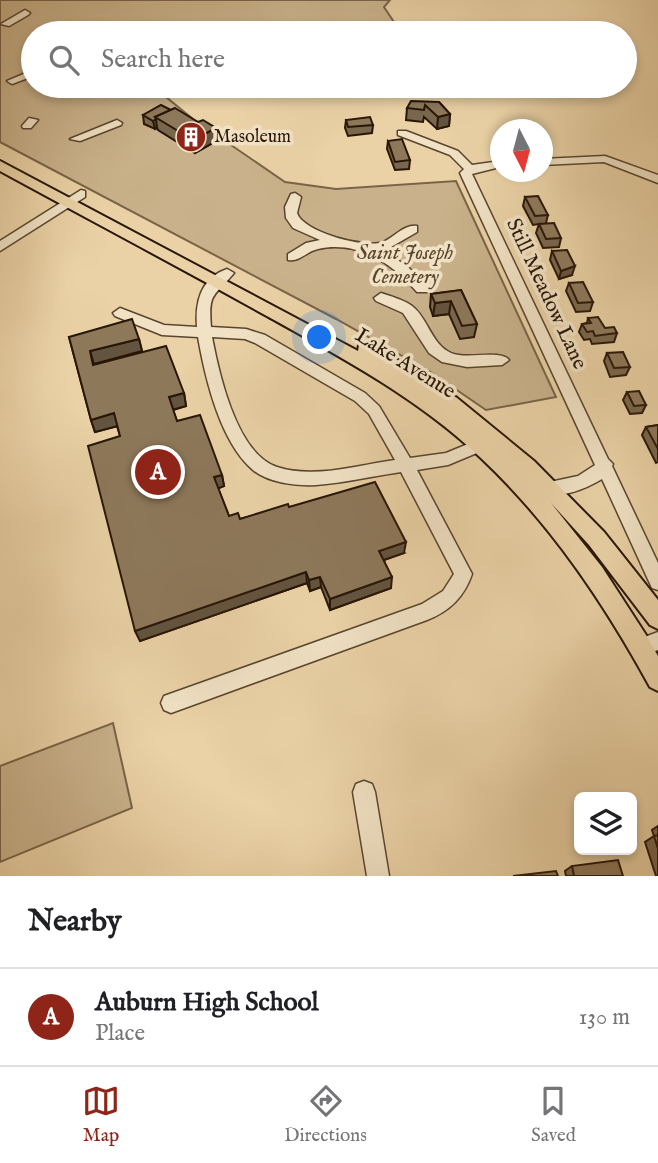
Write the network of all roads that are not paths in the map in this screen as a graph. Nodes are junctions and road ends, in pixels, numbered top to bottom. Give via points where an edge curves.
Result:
1 (25, 13) dead end
2 (5, 22) dead end
3 (21, 78) edge
4 (12, 81) dead end
5 (117, 123) dead end
6 (100, 130) junction
7 (402, 133) dead end
8 (75, 139) dead end
9 (97, 146) dead end
10 (0, 153) edge
11 (553, 161) edge
12 (0, 165) edge
13 (490, 166) edge
14 (470, 169) junction
15 (658, 179) edge
16 (295, 197) dead end
17 (76, 199) junction
18 (413, 229) dead end
19 (321, 239) junction
20 (0, 247) edge
21 (365, 248) junction
22 (293, 257) dead end
23 (222, 277) junction
24 (422, 289) dead end
25 (381, 298) dead end
26 (120, 313) dead end
27 (206, 332) junction
28 (502, 360) dead end
29 (489, 442) junction
30 (605, 464) junction
31 (406, 465) junction
32 (551, 488) junction
33 (658, 582) edge
34 (658, 618) edge
35 (650, 644) edge
36 (658, 679) edge
37 (171, 703) dead end
38 (365, 792) dead end
39 (378, 876) edge

1 - 2 street
3 - 4 street
5 - 6 street
6 - 8 street
6 - 9 street via 94,139
7 - 14 street via 454,153
10 - 17 main road, Lake Avenue
11 - 15 street via 606,159
12 - 17 main road, Lake Avenue
13 - 14 street
14 - 30 street, Still Meadow Lane via 466,173 474,191
16 - 19 street via 292,219
17 - 20 street
17 - 23 main road, Lake Avenue
18 - 21 street via 384,247
19 - 21 street
19 - 22 street
21 - 24 street via 398,265
23 - 27 street via 204,299
23 - 29 main road, Lake Avenue
25 - 28 street via 408,310 434,349 447,358
26 - 27 street via 162,330
27 - 31 street via 260,339 360,397 374,411
27 - 31 street via 211,373 238,442 261,467 298,478
29 - 31 street via 448,459
29 - 32 main road, Lake Avenue
29 - 35 main road, Lake Avenue
30 - 32 street via 592,478
30 - 33 street
31 - 37 street via 463,574 446,602
32 - 34 main road, Lake Avenue via 619,564
35 - 36 main road, Lake Avenue
38 - 39 street

